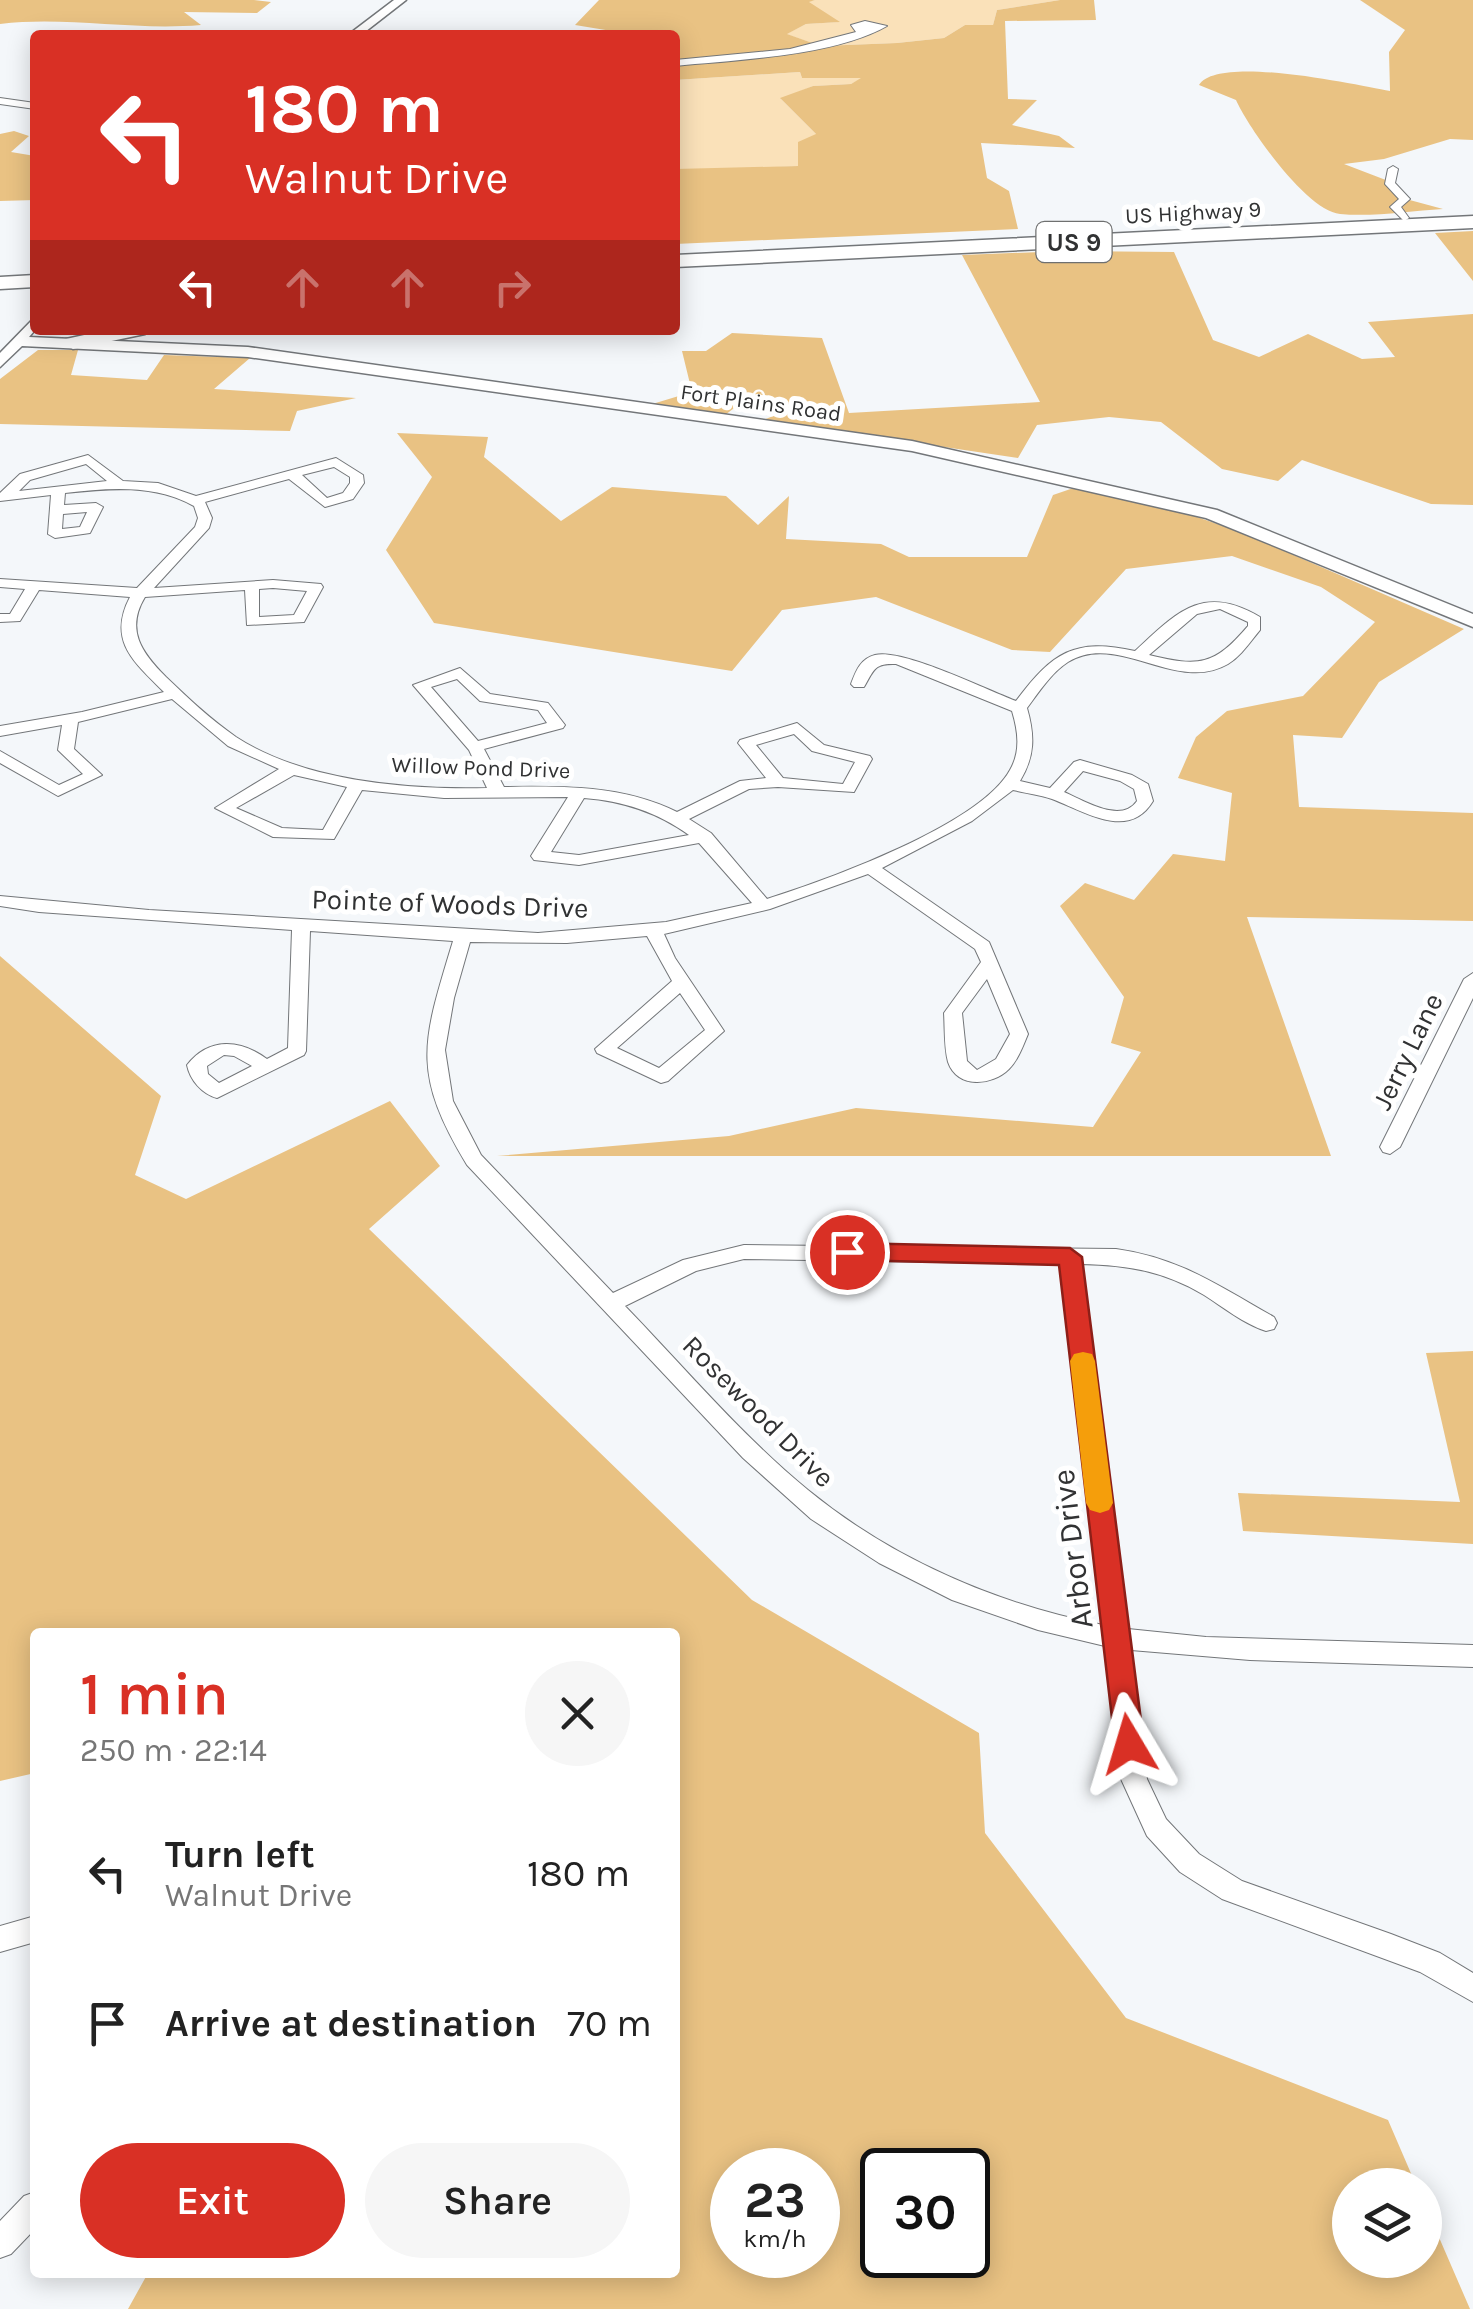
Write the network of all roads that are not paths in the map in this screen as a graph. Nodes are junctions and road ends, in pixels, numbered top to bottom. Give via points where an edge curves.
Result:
1 (401, 0) edge
2 (361, 30) edge
3 (862, 33) dead end
4 (680, 62) edge
5 (0, 101) edge
6 (30, 105) edge
7 (1393, 169) dead end
8 (1404, 218) junction
9 (1473, 219) edge
10 (680, 252) edge
11 (680, 261) edge
12 (30, 285) edge
13 (0, 286) edge
14 (30, 327) edge
15 (113, 335) edge
16 (18, 341) junction
17 (73, 343) junction
18 (0, 362) edge
19 (292, 474) dead end
20 (121, 486) junction
21 (58, 492) junction
22 (3, 496) edge
23 (196, 500) junction
24 (57, 510) dead end
25 (0, 584) edge
26 (34, 586) junction
27 (252, 586) junction
28 (141, 593) junction
29 (0, 618) edge
30 (1473, 621) edge
31 (1140, 655) junction
32 (859, 684) dead end
33 (176, 694) junction
34 (1019, 708) junction
35 (72, 718) junction
36 (0, 731) edge
37 (475, 747) junction
38 (0, 756) edge
39 (294, 767) junction
40 (778, 782) junction
41 (358, 784) junction
42 (1010, 784) junction
43 (498, 792) junction
44 (579, 792) junction
45 (1054, 794) junction
46 (678, 818) junction
47 (706, 838) junction
48 (870, 867) junction
49 (0, 901) edge
50 (764, 905) junction
51 (302, 925) junction
52 (652, 930) junction
53 (463, 936) junction
54 (990, 962) junction
55 (1473, 979) edge
56 (682, 982) junction
57 (265, 1067) dead end
58 (1390, 1147) dead end
59 (1070, 1257) junction
60 (610, 1304) junction
61 (1266, 1324) dead end
62 (1116, 1638) junction
63 (1473, 1656) edge
64 (30, 1930) edge
65 (0, 1939) edge
66 (1473, 1988) edge
67 (30, 2212) edge
68 (0, 2243) edge

1 - 2 street
3 - 4 street via 798,50
5 - 6 street
7 - 8 street via 1390,184 1405,198 1396,207
8 - 9 highway, US Highway 9 / US 9
8 - 10 highway, US Highway 9 / US 9
9 - 11 highway, US Highway 9 / US 9
12 - 13 highway
14 - 16 street
15 - 17 highway
16 - 17 street, Fort Plains Road
16 - 18 street
17 - 30 street, Fort Plains Road via 261,354 942,452 1211,514
19 - 23 street
20 - 21 street
20 - 22 street via 88,459 25,478
20 - 23 street via 160,487
21 - 22 street
21 - 24 street
23 - 28 street, Willow Pond Drive via 204,510 202,528
25 - 26 street
26 - 28 street
26 - 29 street via 14,618
27 - 27 street via 273,584 316,587 300,619 252,622
27 - 28 street
28 - 33 street, Willow Pond Drive via 126,623 128,642
31 - 31 street via 1199,668 1217,664 1255,620 1222,605 1193,607
31 - 34 street via 1072,654 1055,664
32 - 34 street via 866,666 898,660
33 - 35 street
33 - 39 street, Willow Pond Drive via 226,736
34 - 42 street, Pointe of Woods Drive via 1027,752
35 - 36 street
35 - 38 street via 66,750 94,774 58,792
37 - 37 street via 524,734 558,724 543,706 485,698 460,674 421,685
37 - 43 street
39 - 41 street, Willow Pond Drive
39 - 41 street via 223,808 279,833 328,835
40 - 40 street via 848,789 864,759 818,748 797,728 746,743
40 - 46 street via 746,784
41 - 43 street, Willow Pond Drive
42 - 45 street
42 - 48 street, Pointe of Woods Drive via 953,825
43 - 44 street, Willow Pond Drive
44 - 46 street, Willow Pond Drive via 636,801
44 - 47 street via 540,856 579,860
45 - 45 street via 1122,818 1145,801 1142,787 1080,765
46 - 47 street, Willow Pond Drive
47 - 50 street, Willow Pond Drive
48 - 50 street, Pointe of Woods Drive
48 - 54 street via 983,946
49 - 51 street, Pointe of Woods Drive
50 - 52 street, Pointe of Woods Drive
51 - 53 street, Pointe of Woods Drive
51 - 57 street via 298,1051
52 - 53 street, Pointe of Woods Drive via 570,938
52 - 56 street
53 - 60 street, Rosewood Drive via 435,1036 442,1104 474,1160
54 - 54 street via 954,1014 958,1063 973,1077 992,1075 1008,1062 1019,1034
55 - 58 street, Jerry Lane
56 - 56 street via 714,1032 660,1077 604,1048
59 - 60 street via 744,1252 690,1265
59 - 61 street via 1144,1259 1179,1270
59 - 62 street, Arbor Drive
60 - 62 street, Rosewood Drive via 766,1466 856,1538 953,1589
62 - 63 street, Rosewood Drive via 1208,1648
62 - 66 street, Arbor Drive via 1138,1795 1183,1858 1237,1893 1404,1949
64 - 65 street
67 - 68 street

